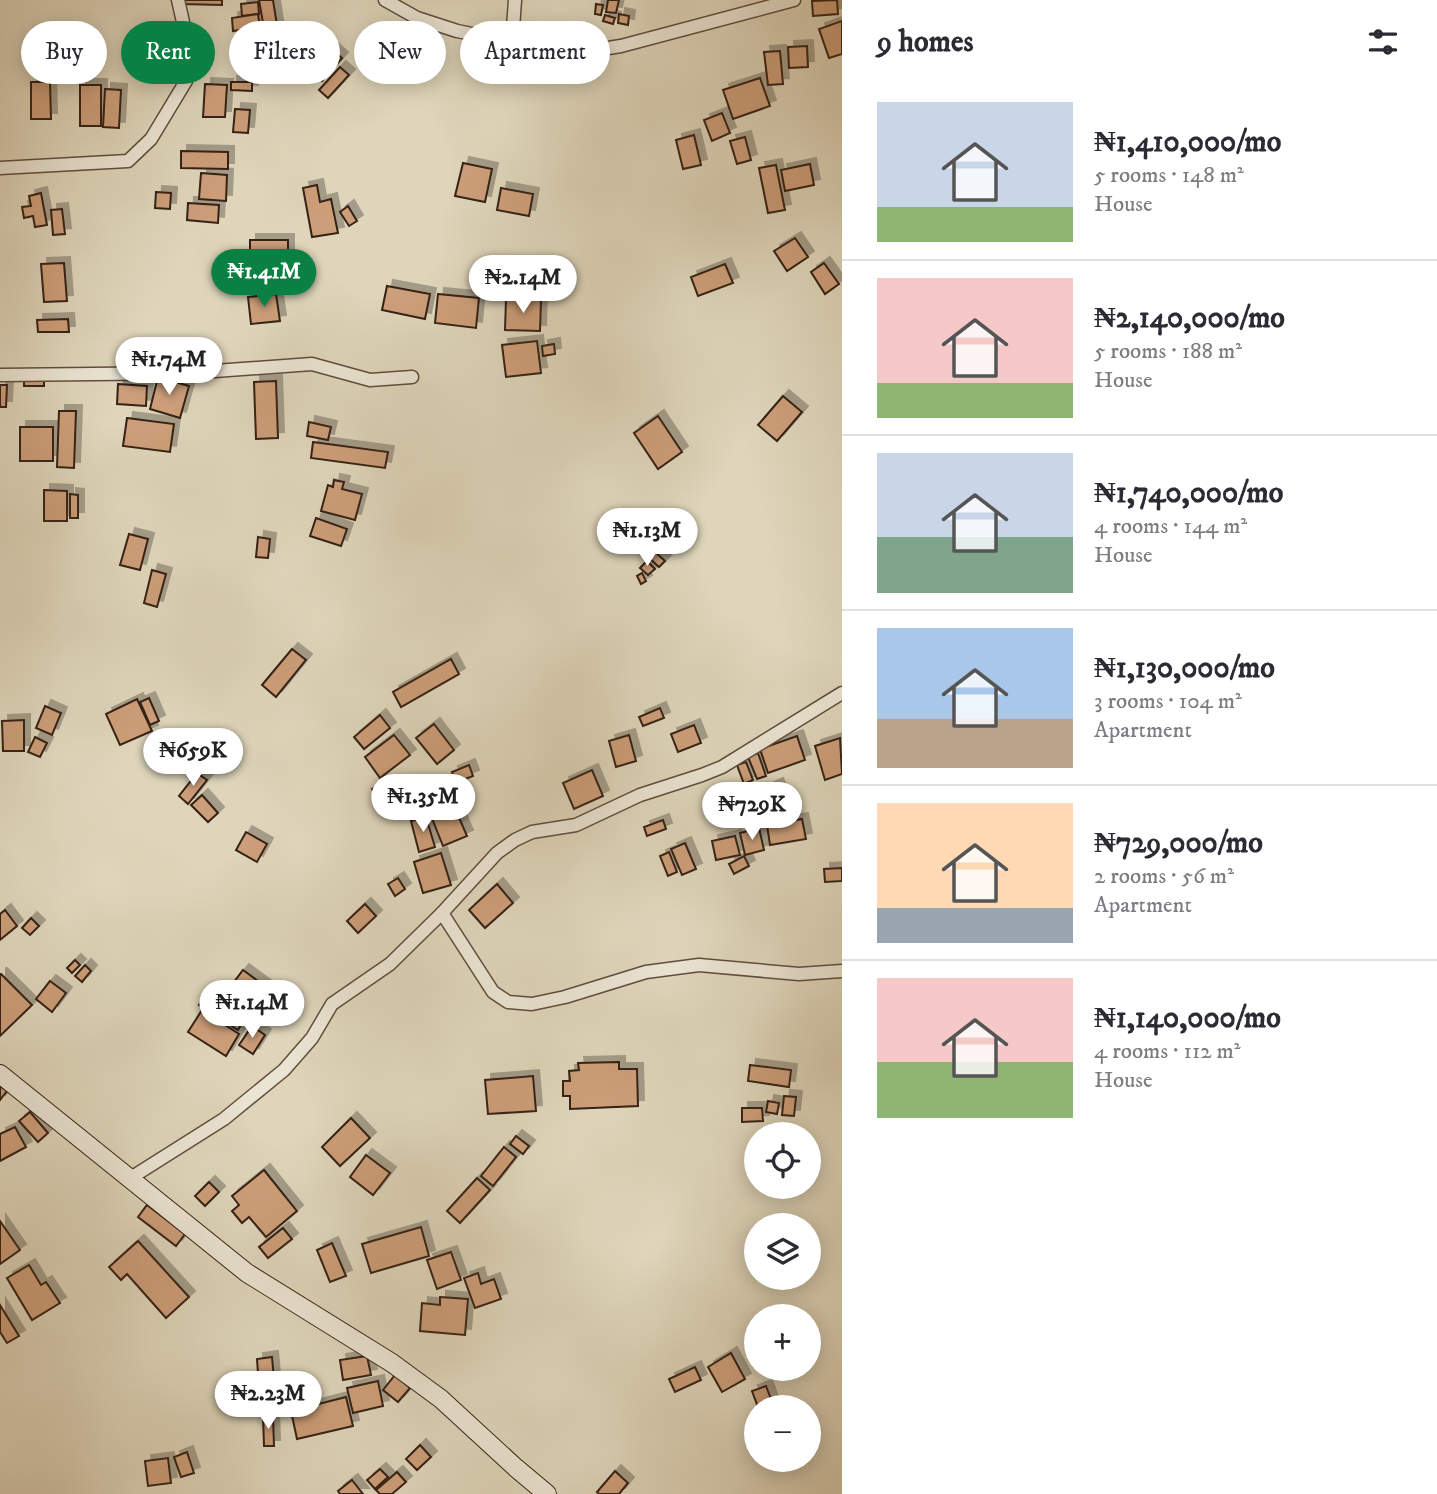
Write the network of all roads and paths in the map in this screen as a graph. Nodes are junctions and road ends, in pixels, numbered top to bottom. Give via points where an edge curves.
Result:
1 (178, 0) edge
2 (385, 0) edge
3 (515, 0) edge
4 (794, 0) edge
5 (774, 2) edge
6 (514, 21) edge
7 (460, 32) edge
8 (610, 48) edge
9 (0, 168) edge
10 (0, 375) edge
11 (412, 377) dead end
12 (842, 693) edge
13 (442, 912) junction
14 (842, 971) edge
15 (0, 1074) edge
16 (129, 1179) junction
17 (547, 1494) edge

1 - 9 street via 188,44 186,81 151,139 128,161
2 - 7 street via 417,18
3 - 6 street
4 - 5 street
5 - 8 street
10 - 11 street via 187,373 312,364 370,380
12 - 13 street via 722,767 640,795 576,825 532,832 515,840
13 - 14 street via 493,992 509,1002 532,1004 565,998 646,972 699,965 799,974
13 - 16 street via 390,964 332,1004 312,1038 284,1070 224,1119
15 - 16 street
16 - 17 street via 247,1273 441,1399

